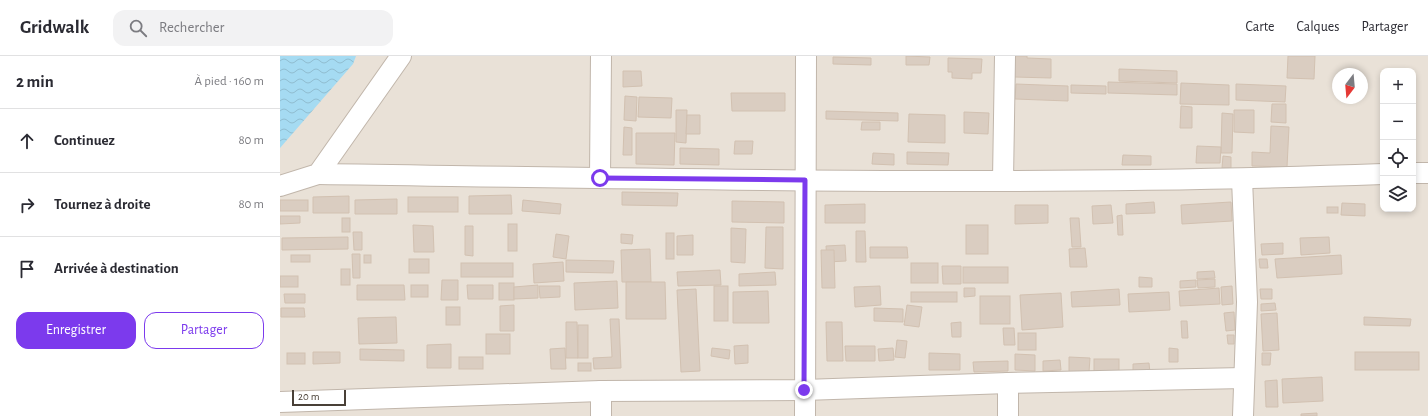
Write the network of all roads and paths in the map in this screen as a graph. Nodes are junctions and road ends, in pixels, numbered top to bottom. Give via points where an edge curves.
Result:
1 (401, 56) edge
2 (601, 56) edge
3 (806, 56) edge
4 (1005, 56) edge
5 (1416, 173) edge
6 (1428, 173) edge
7 (318, 174) junction
8 (1380, 174) edge
9 (600, 178) junction
10 (1242, 179) junction
11 (805, 180) junction
12 (1003, 180) junction
13 (280, 186) edge
14 (1244, 378) junction
15 (1008, 383) junction
16 (804, 390) junction
17 (601, 391) junction
18 (280, 402) edge
19 (601, 416) edge
20 (805, 416) edge
21 (1008, 416) edge
22 (1243, 416) edge

1 - 7 street
2 - 9 street
3 - 11 street
4 - 12 street
5 - 6 street
7 - 9 street
7 - 13 street
8 - 10 street
9 - 11 street
10 - 12 street
10 - 14 street via 1247,302
11 - 12 street
11 - 16 street
14 - 15 street
14 - 22 street
15 - 16 street
15 - 21 street
16 - 17 street
16 - 20 street
17 - 18 street
17 - 19 street

